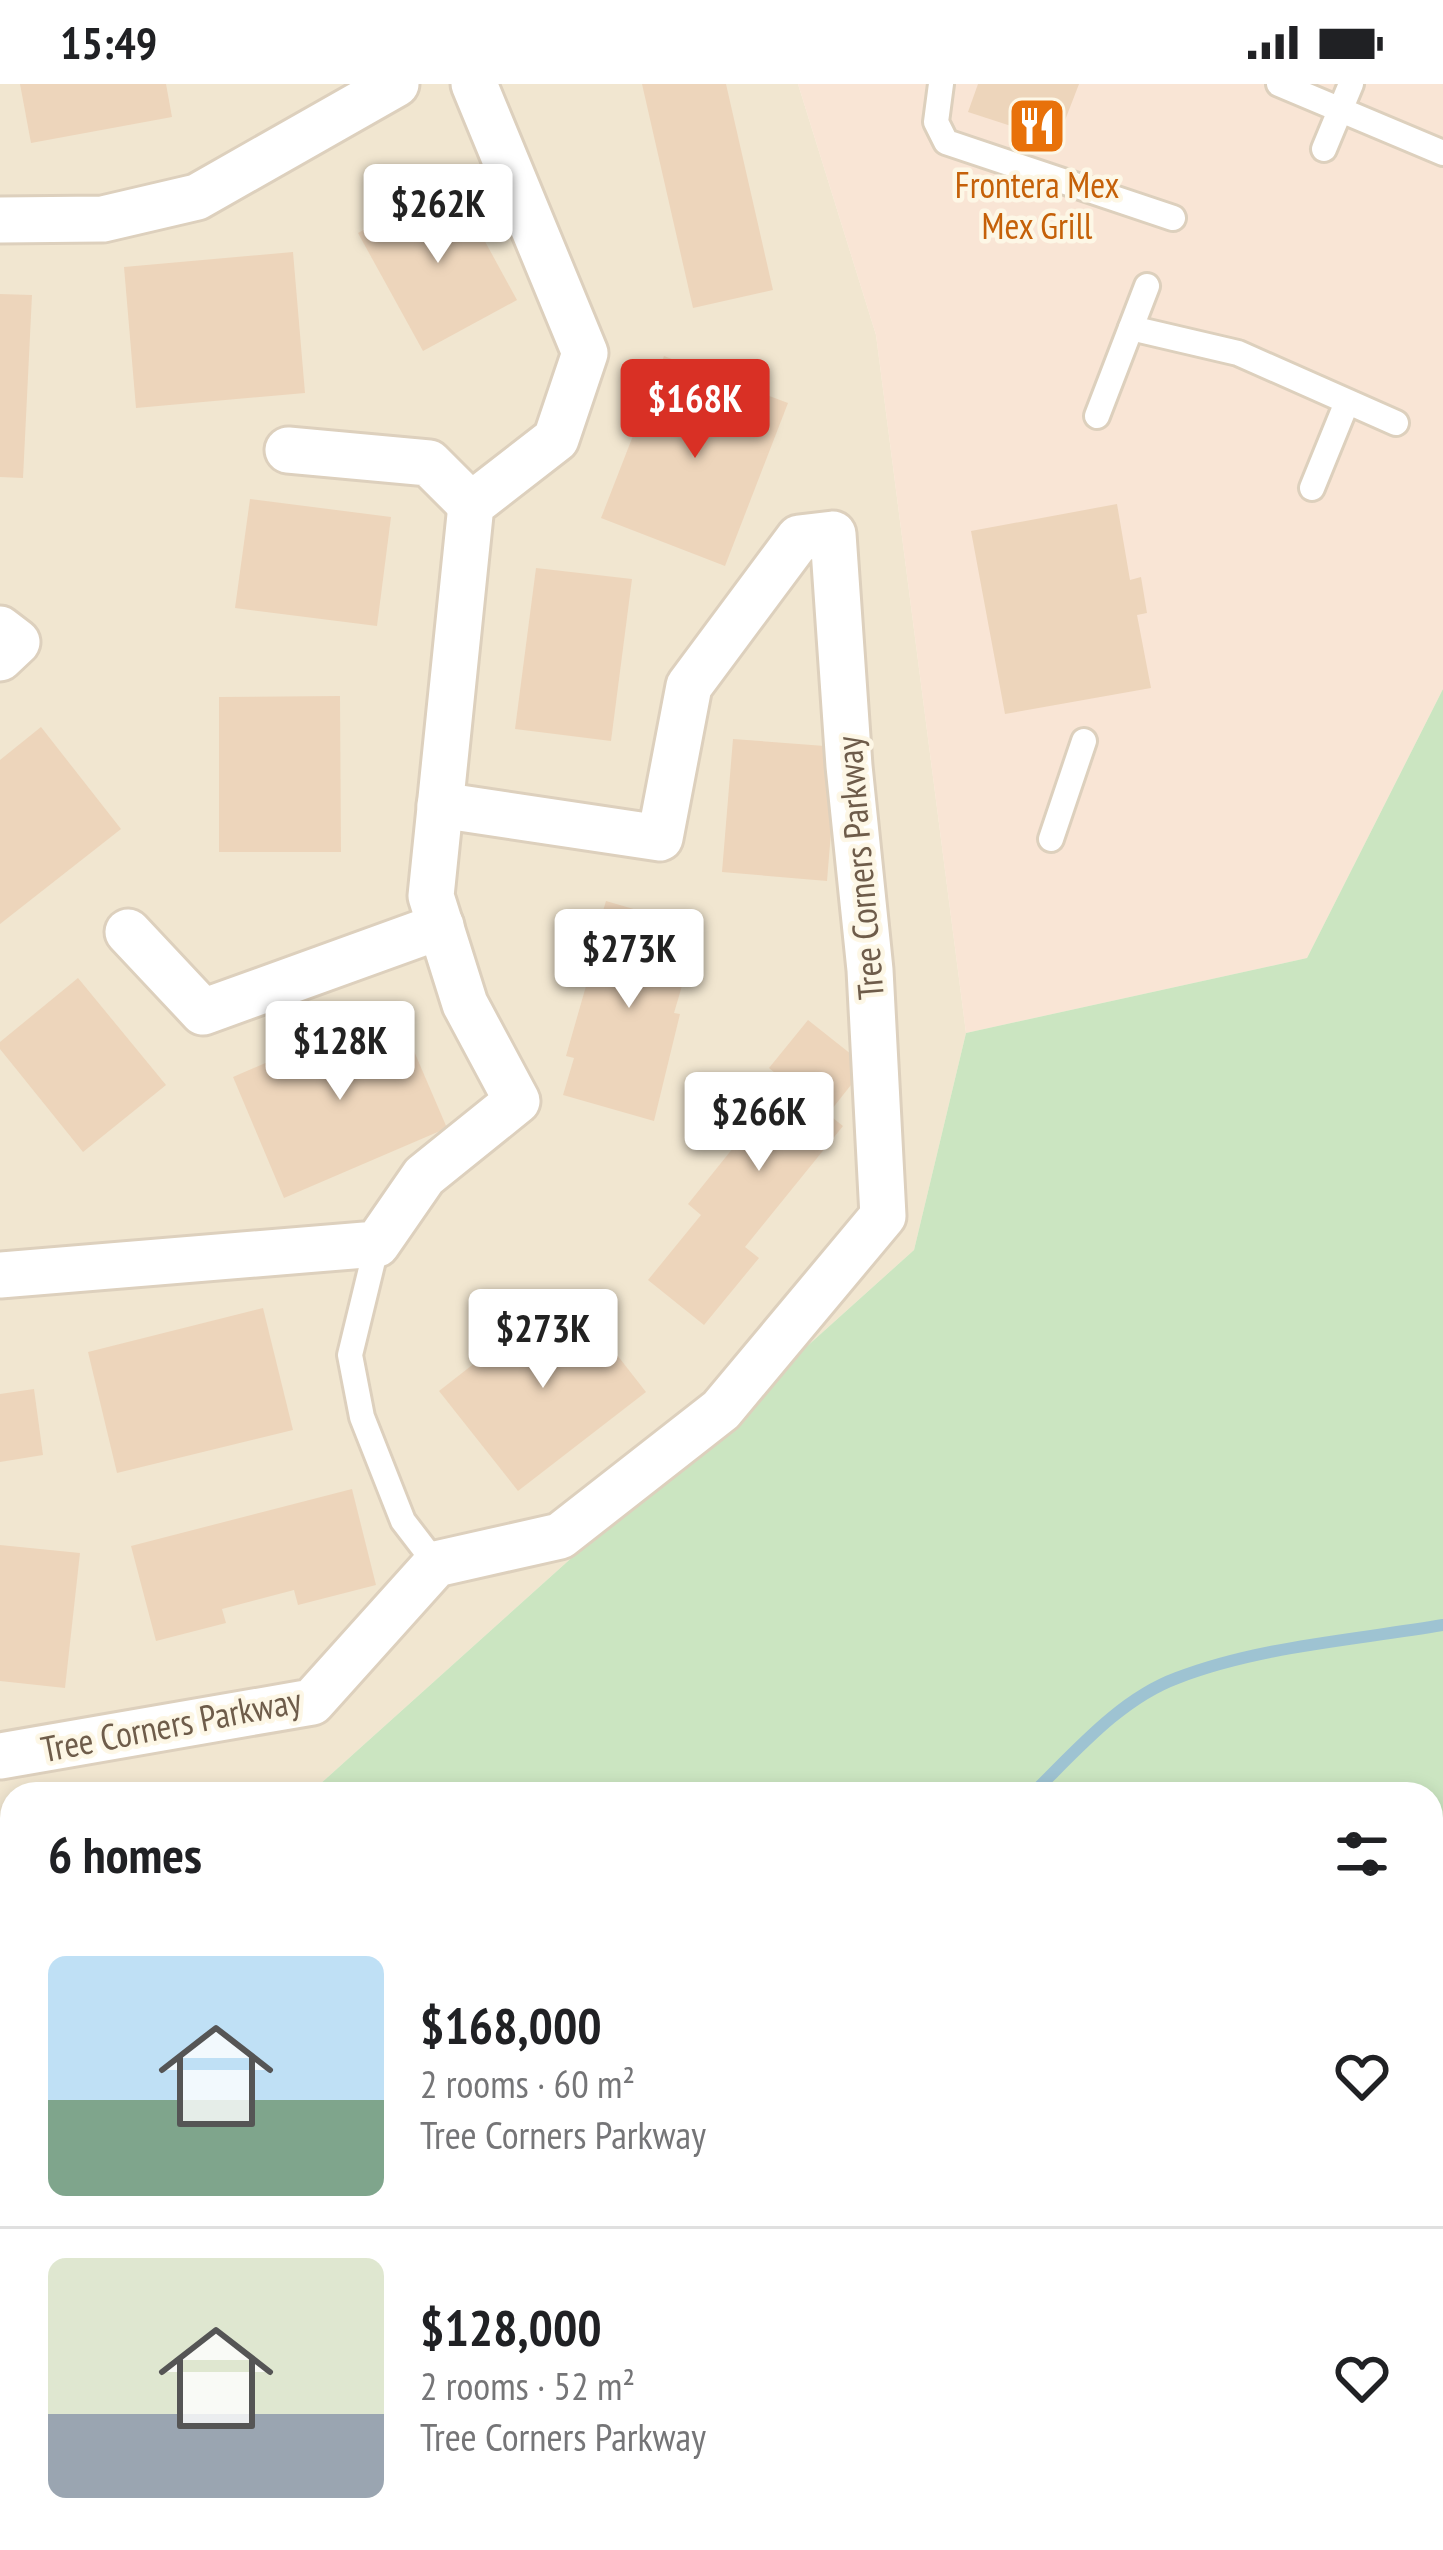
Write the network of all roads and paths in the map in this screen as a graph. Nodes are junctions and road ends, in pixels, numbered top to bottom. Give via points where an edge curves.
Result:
1 (396, 84) edge
2 (474, 84) edge
3 (940, 84) edge
4 (1279, 84) edge
5 (1351, 84) edge
6 (1340, 111) junction
7 (1324, 149) dead end
8 (1443, 153) edge
9 (1173, 218) dead end
10 (0, 220) edge
11 (1147, 286) dead end
12 (1131, 328) junction
13 (1347, 401) junction
14 (1097, 416) dead end
15 (1396, 423) dead end
16 (288, 450) dead end
17 (1312, 488) dead end
18 (471, 505) junction
19 (0, 629) edge
20 (0, 658) edge
21 (1084, 741) dead end
22 (440, 805) junction
23 (1051, 839) dead end
24 (441, 926) junction
25 (128, 932) dead end
26 (377, 1244) junction
27 (0, 1275) edge
28 (436, 1564) junction
29 (0, 1756) edge

1 - 10 street via 197,197 103,219
2 - 18 street via 585,353 556,439
3 - 9 lane via 936,122 946,142
4 - 6 lane
5 - 6 lane
6 - 7 lane
6 - 8 lane
11 - 12 lane
12 - 13 lane via 1238,353
12 - 14 lane
13 - 15 lane
13 - 17 lane
16 - 18 street via 429,463
18 - 22 street
19 - 20 street via 17,642
21 - 23 lane
22 - 24 street via 431,896
22 - 28 street, Tree Corners Parkway via 660,838 689,686 799,538 833,534 883,1216 721,1410 560,1536
24 - 25 street via 202,1012
24 - 26 street via 465,1004 517,1100 424,1177
26 - 27 street
26 - 28 lane via 350,1355 362,1417 404,1521
28 - 29 street, Tree Corners Parkway via 312,1702

